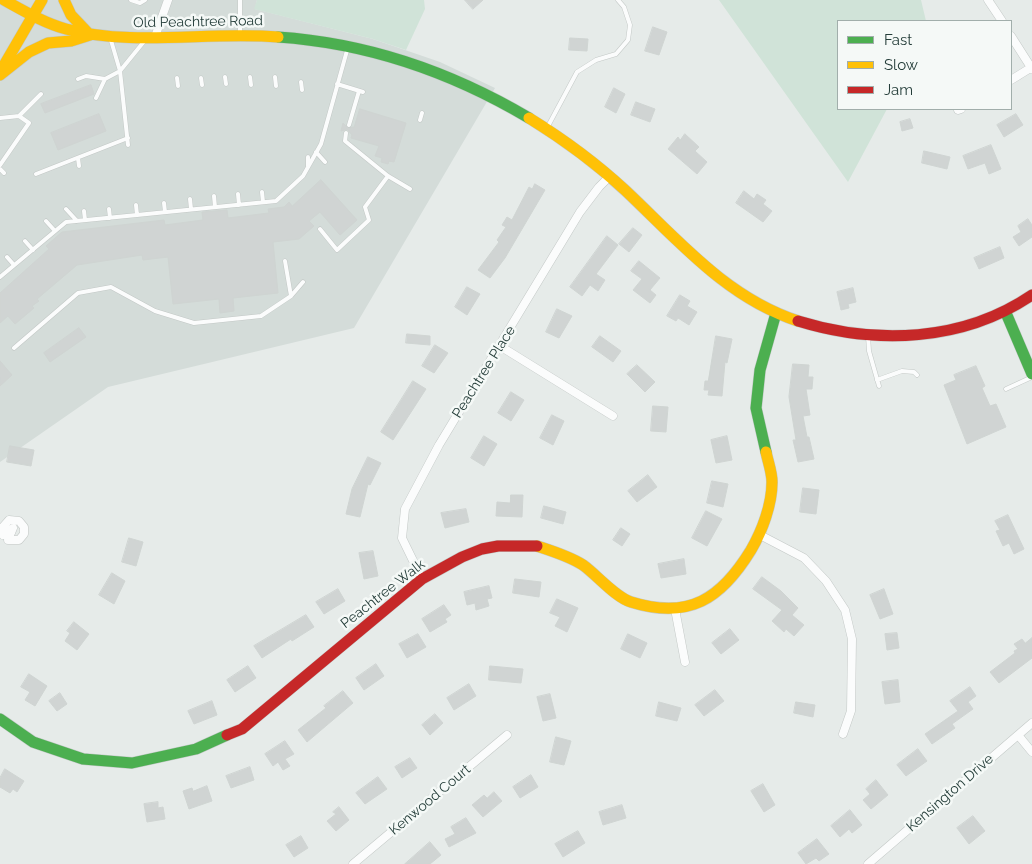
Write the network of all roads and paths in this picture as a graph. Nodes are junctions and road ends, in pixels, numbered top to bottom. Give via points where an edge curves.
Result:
1 (4, 0) edge
2 (42, 0) edge
3 (64, 0) edge
4 (131, 0) edge
5 (145, 0) edge
6 (168, 0) edge
7 (240, 0) edge
8 (618, 0) edge
9 (988, 0) edge
10 (32, 18) junction
11 (1001, 20) edge
12 (90, 35) junction
13 (240, 35) junction
14 (110, 37) junction
15 (152, 37) junction
16 (1012, 38) edge
17 (348, 47) junction
18 (1032, 68) edge
19 (120, 71) junction
20 (0, 74) edge
21 (225, 77) dead end
22 (250, 77) dead end
23 (275, 77) dead end
24 (177, 78) dead end
25 (201, 78) dead end
26 (78, 79) dead end
27 (104, 79) junction
28 (1012, 79) edge
29 (301, 82) dead end
30 (226, 84) dead end
31 (337, 84) junction
32 (251, 85) dead end
33 (178, 86) dead end
34 (202, 86) dead end
35 (276, 86) dead end
36 (302, 90) dead end
37 (41, 94) dead end
38 (96, 98) dead end
39 (422, 113) dead end
40 (19, 116) junction
41 (0, 118) edge
42 (420, 120) dead end
43 (349, 125) dead end
44 (546, 130) junction
45 (346, 133) dead end
46 (128, 138) junction
47 (128, 145) dead end
48 (103, 148) junction
49 (13, 149) junction
50 (316, 152) junction
51 (18, 154) dead end
52 (103, 155) dead end
53 (308, 157) dead end
54 (78, 158) junction
55 (326, 162) dead end
56 (0, 165) edge
57 (79, 166) dead end
58 (308, 166) junction
59 (0, 169) edge
60 (4, 173) dead end
61 (36, 174) dead end
62 (397, 174) dead end
63 (388, 176) junction
64 (610, 177) junction
65 (394, 180) junction
66 (286, 182) dead end
67 (410, 189) dead end
68 (287, 190) junction
69 (262, 192) dead end
70 (238, 194) dead end
71 (214, 196) dead end
72 (190, 199) dead end
73 (263, 202) junction
74 (164, 204) dead end
75 (136, 205) dead end
76 (239, 205) junction
77 (215, 207) junction
78 (66, 209) dead end
79 (109, 209) dead end
80 (191, 209) junction
81 (84, 211) dead end
82 (165, 212) junction
83 (137, 215) junction
84 (110, 218) junction
85 (85, 220) junction
86 (46, 221) dead end
87 (77, 221) junction
88 (320, 229) dead end
89 (55, 231) junction
90 (25, 241) dead end
91 (33, 250) junction
92 (6, 257) dead end
93 (285, 261) dead end
94 (14, 266) junction
95 (0, 277) edge
96 (303, 282) dead end
97 (1032, 295) edge
98 (291, 296) junction
99 (1006, 313) junction
100 (776, 314) junction
101 (868, 336) junction
102 (500, 346) junction
103 (14, 348) dead end
104 (917, 375) dead end
105 (1032, 376) edge
106 (877, 380) junction
107 (879, 386) dead end
108 (1006, 389) dead end
109 (613, 416) dead end
110 (13, 528) dead end
111 (760, 535) junction
112 (0, 540) edge
113 (422, 579) junction
114 (675, 609) junction
115 (685, 662) dead end
116 (0, 719) edge
117 (1032, 723) edge
118 (843, 734) dead end
119 (507, 735) dead end
120 (1018, 735) junction
121 (1032, 752) edge
122 (352, 864) edge
123 (868, 864) edge

1 - 10 main road, Old Peachtree Road
2 - 10 main road
3 - 12 main road via 74,20
4 - 5 lane via 140,3
6 - 15 street
7 - 13 lane
8 - 44 lane via 630,25 628,40 616,54 596,60 577,72
9 - 11 street
10 - 12 main road, Old Peachtree Road
10 - 20 main road
12 - 14 main road, Old Peachtree Road
12 - 20 main road via 48,43 28,52
13 - 15 main road, Old Peachtree Road
13 - 17 main road, Old Peachtree Road
14 - 15 main road, Old Peachtree Road
14 - 19 lane
15 - 19 lane via 132,54
16 - 18 street
17 - 31 lane
17 - 44 main road, Old Peachtree Road via 424,68 483,93
18 - 28 street
19 - 27 lane
19 - 46 lane
21 - 30 lane
22 - 32 lane
23 - 35 lane
24 - 33 lane
25 - 34 lane
26 - 27 lane via 86,76
27 - 38 lane
29 - 36 lane
31 - 43 lane via 361,92
31 - 50 lane
37 - 40 lane
39 - 42 lane
40 - 41 lane
40 - 49 lane via 29,123
44 - 64 main road, Old Peachtree Road
45 - 63 lane via 346,141
46 - 47 lane
46 - 48 lane
48 - 52 lane
48 - 54 lane
49 - 51 lane
49 - 56 lane
50 - 55 lane
50 - 58 lane
53 - 58 lane
54 - 57 lane
54 - 61 lane
58 - 68 lane via 303,176
59 - 60 lane
62 - 65 lane
63 - 65 lane
63 - 88 lane via 366,207 369,220 337,250
64 - 100 main road, Old Peachtree Road via 724,282
64 - 102 street, Peachtree Place via 580,212
65 - 67 lane
66 - 68 lane
68 - 73 lane via 276,201
69 - 73 lane
70 - 76 lane
71 - 77 lane
72 - 80 lane
73 - 76 lane
74 - 82 lane
75 - 83 lane
76 - 77 lane
77 - 80 lane
78 - 87 lane
79 - 84 lane
80 - 82 lane
81 - 85 lane
82 - 83 lane
83 - 84 lane
84 - 85 lane
85 - 87 lane
86 - 89 lane
87 - 89 lane via 66,222
89 - 91 lane
90 - 91 lane
91 - 94 lane
92 - 94 lane
93 - 98 lane
94 - 95 lane
96 - 98 lane
97 - 99 main road, Old Peachtree Road
98 - 103 lane via 261,316 194,323 155,310 111,287 78,293
99 - 101 main road, Old Peachtree Road via 954,330 905,338
99 - 105 main road
100 - 101 main road, Old Peachtree Road
100 - 111 main road, Peachtree Walk via 760,370 756,408 772,481
101 - 106 lane
102 - 109 street
102 - 113 street, Peachtree Place via 439,445 405,509 402,538
104 - 106 lane via 902,371
105 - 108 lane
106 - 107 lane
110 - 112 street
111 - 114 main road, Peachtree Walk via 738,571 720,591 698,603
111 - 118 street via 804,558 826,581 845,610 852,639 852,711
113 - 114 main road, Peachtree Walk via 482,549 534,545 582,565 628,601
113 - 116 main road, Peachtree Walk via 242,729 196,749 132,763 83,759 33,742
114 - 115 street
117 - 120 street, Kensington Drive
119 - 122 street, Kenwood Court
120 - 121 street
120 - 123 street, Kensington Drive

